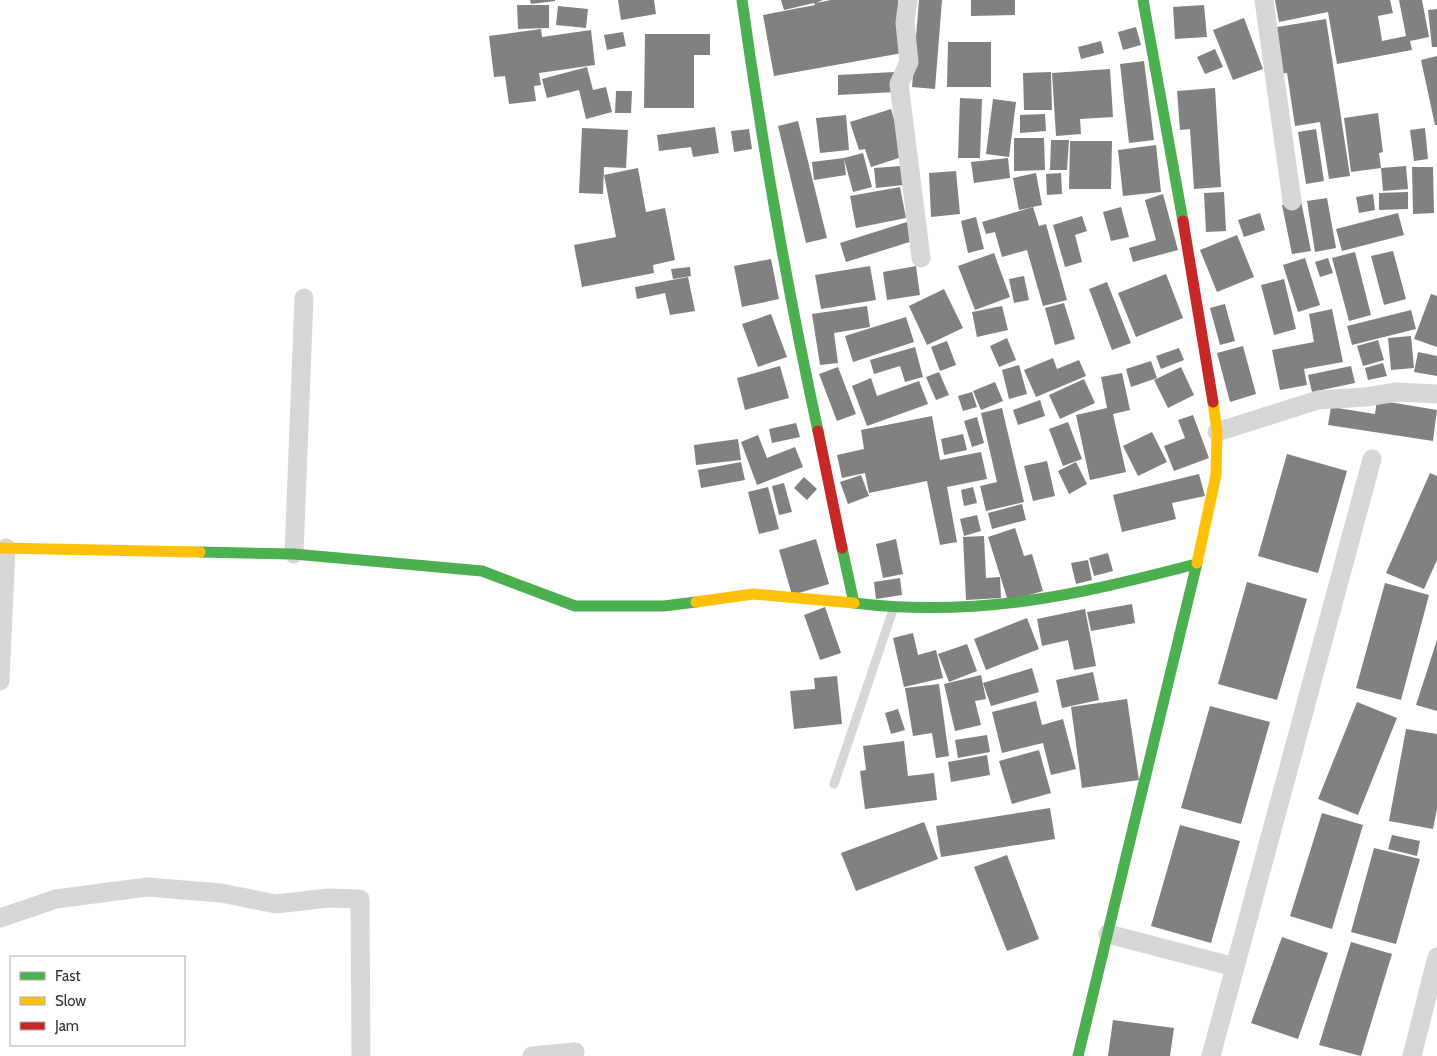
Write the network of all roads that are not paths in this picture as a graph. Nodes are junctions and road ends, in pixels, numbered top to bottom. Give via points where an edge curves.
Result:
1 (742, 0) edge
2 (908, 0) edge
3 (1143, 0) edge
4 (1264, 0) edge
5 (1292, 201) dead end
6 (922, 258) dead end
7 (304, 298) dead end
8 (1437, 394) edge
9 (1217, 432) junction
10 (1372, 459) dead end
11 (3, 548) edge
12 (294, 554) junction
13 (1196, 564) junction
14 (854, 603) junction
15 (893, 610) junction
16 (0, 681) edge
17 (834, 784) dead end
18 (0, 918) edge
19 (1108, 934) junction
20 (1437, 957) edge
21 (1235, 967) junction
22 (575, 1052) dead end
23 (361, 1056) edge
24 (532, 1056) edge
25 (1078, 1056) edge
26 (1211, 1056) edge
27 (1412, 1056) edge

1 - 14 street via 796,329
2 - 6 street via 905,23 909,62 899,84
3 - 9 street via 1197,295
4 - 5 street
7 - 12 street
8 - 9 street via 1398,392 1318,400
9 - 13 street via 1216,475
10 - 21 street
11 - 12 street
11 - 16 street
12 - 14 street via 482,571 575,606 664,606 753,594
13 - 15 street via 1007,605
13 - 19 street
14 - 15 street
15 - 17 lane
18 - 23 street via 56,899 147,887 221,893 276,904 329,898 360,899
19 - 21 street
19 - 25 street
20 - 27 street
21 - 26 street
22 - 24 street

